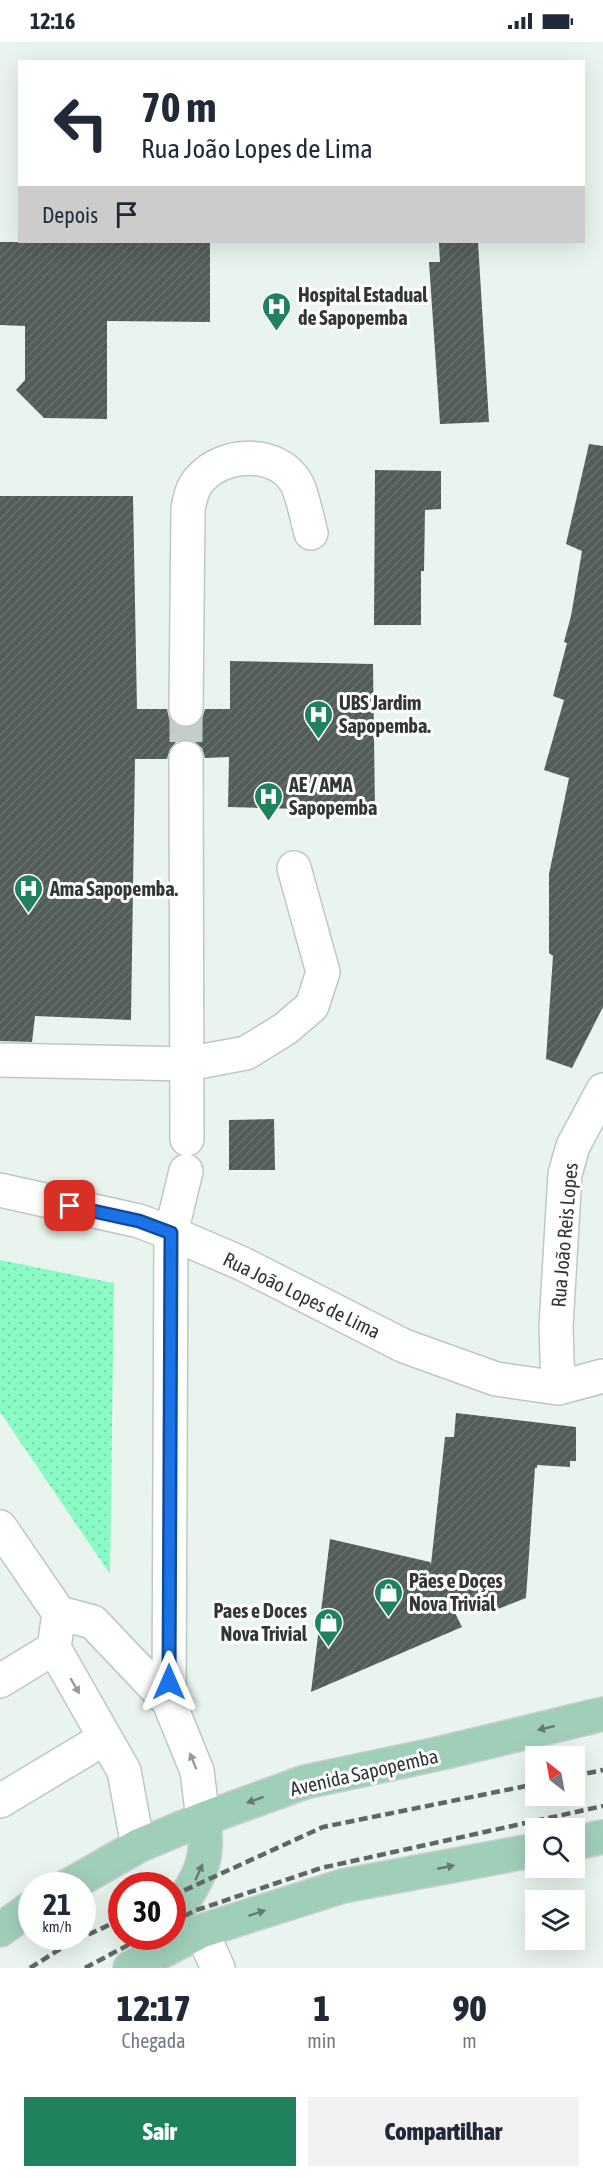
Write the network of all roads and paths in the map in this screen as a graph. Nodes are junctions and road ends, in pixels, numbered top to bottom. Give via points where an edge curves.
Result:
1 (310, 533) dead end
2 (186, 709) tunnel mouth
3 (186, 758) tunnel mouth
4 (294, 868) dead end
5 (0, 1060) edge
6 (187, 1064) junction
7 (603, 1090) edge
8 (0, 1190) edge
9 (171, 1233) junction
10 (603, 1376) edge
11 (558, 1388) junction
12 (0, 1527) edge
13 (59, 1613) junction
14 (54, 1648) junction
15 (0, 1681) edge
16 (169, 1702) junction
17 (603, 1714) edge
18 (105, 1738) junction
19 (0, 1801) edge
20 (203, 1819) junction
21 (603, 1837) edge
22 (585, 1840) edge
23 (138, 1846) junction
24 (525, 1852) edge
25 (92, 1872) edge
26 (18, 1917) edge
27 (187, 1925) edge
28 (0, 1930) edge
29 (147, 1954) edge
30 (218, 1968) edge

1 - 2 street via 297,484 271,461 238,459 218,464 200,478 188,508
3 - 6 street
4 - 6 street via 323,972 312,1006 285,1029 246,1053
5 - 6 street
6 - 9 street via 187,1155
7 - 11 street, Rua João Reis Lopes via 573,1146 566,1174 556,1326
8 - 9 street, Rua João Lopes de Lima via 139,1221
9 - 11 street, Rua João Lopes de Lima via 243,1264 404,1346 496,1379
9 - 16 street
10 - 11 street, Rua João Lopes de Lima
12 - 13 street
13 - 14 street
13 - 16 street via 93,1622
14 - 15 street
14 -> 18 street
20 -> 16 street via 197,1771
17 -> 20 main road, Avenida Sapopemba via 305,1782
18 - 19 street
18 - 23 street via 124,1771
20 - 23 main road, Avenida Sapopemba
27 -> 20 main road via 205,1859
21 - 22 main road
23 - 25 main road, Avenida Sapopemba
27 -> 24 main road via 343,1886
26 - 28 main road
27 - 29 main road
27 - 30 street

